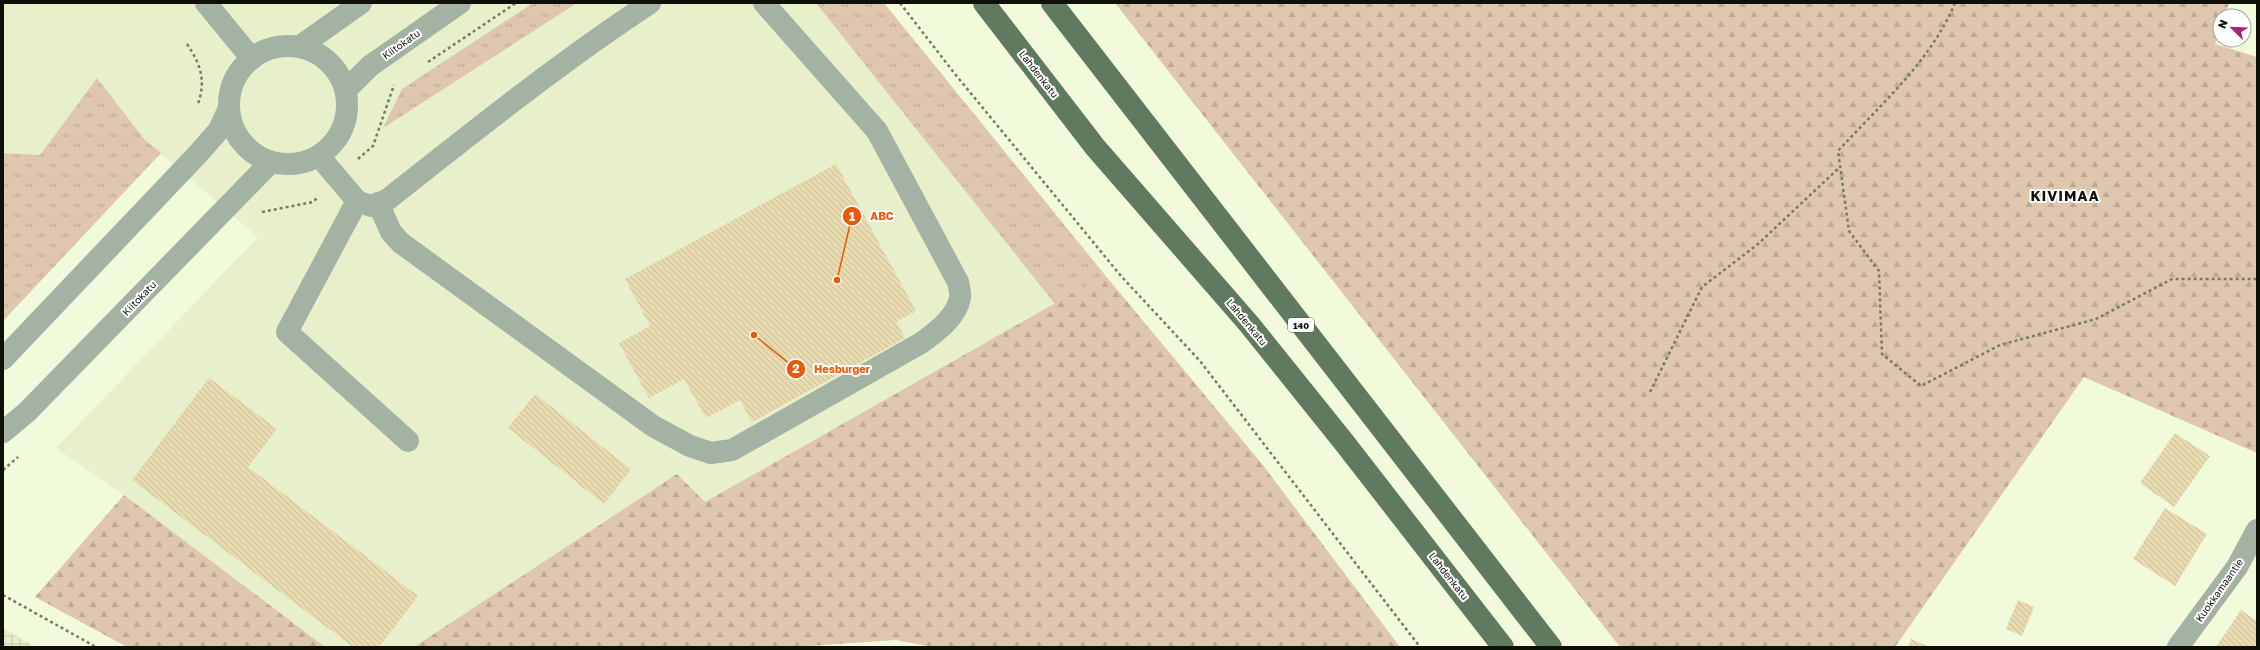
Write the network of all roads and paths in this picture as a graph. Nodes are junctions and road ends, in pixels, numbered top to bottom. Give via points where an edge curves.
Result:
1 (206, 3) edge
2 (361, 3) edge
3 (460, 3) edge
4 (516, 3) edge
5 (650, 3) edge
6 (764, 3) edge
7 (900, 3) edge
8 (984, 3) edge
9 (1052, 3) edge
10 (1955, 3) edge
11 (188, 44) dead end
12 (299, 47) junction
13 (252, 59) junction
14 (425, 64) dead end
15 (399, 82) dead end
16 (346, 90) junction
17 (229, 108) junction
18 (196, 109) dead end
19 (373, 146) dead end
20 (319, 156) junction
21 (271, 162) junction
22 (1840, 167) junction
23 (368, 202) junction
24 (2257, 279) edge
25 (3, 359) edge
26 (1650, 392) dead end
27 (3, 432) edge
28 (408, 441) dead end
29 (2257, 530) edge
30 (3, 595) edge
31 (96, 647) edge
32 (1420, 647) edge
33 (1503, 647) edge
34 (1551, 647) edge
35 (2178, 647) edge

1 - 13 street
2 - 12 street
3 - 16 street, Kiitokatu via 370,66
4 - 14 path
5 - 23 street via 616,25 514,101 387,200
6 - 23 street via 877,131 958,282 960,298 947,321 922,343 732,450 711,453 690,446 652,426 401,243
7 - 32 path via 1121,276 1200,361
8 - 33 main road, Lahdenkatu via 1095,147 1249,324 1304,392
9 - 34 main road, 140
10 - 22 path via 1946,26 1922,60 1838,151
11 - 18 path via 198,61 203,88
12 - 13 street via 282,46
12 - 16 street via 315,52 328,62 339,75
13 - 17 street via 239,73
15 - 19 path via 393,86
16 - 20 street via 348,109 344,128 333,144
17 - 21 street via 233,126 242,142 255,154
17 - 25 street via 219,130 197,155
20 - 21 street via 288,165
20 - 23 street
21 - 27 street, Kiitokatu via 27,412
22 - 24 path via 1849,231 1879,271 1882,354 1921,386 2000,345 2096,319 2172,279
22 - 26 path via 1758,244 1702,287
23 - 28 street via 287,332
29 - 35 street, Kuokkamaantie via 2237,568
30 - 31 path

